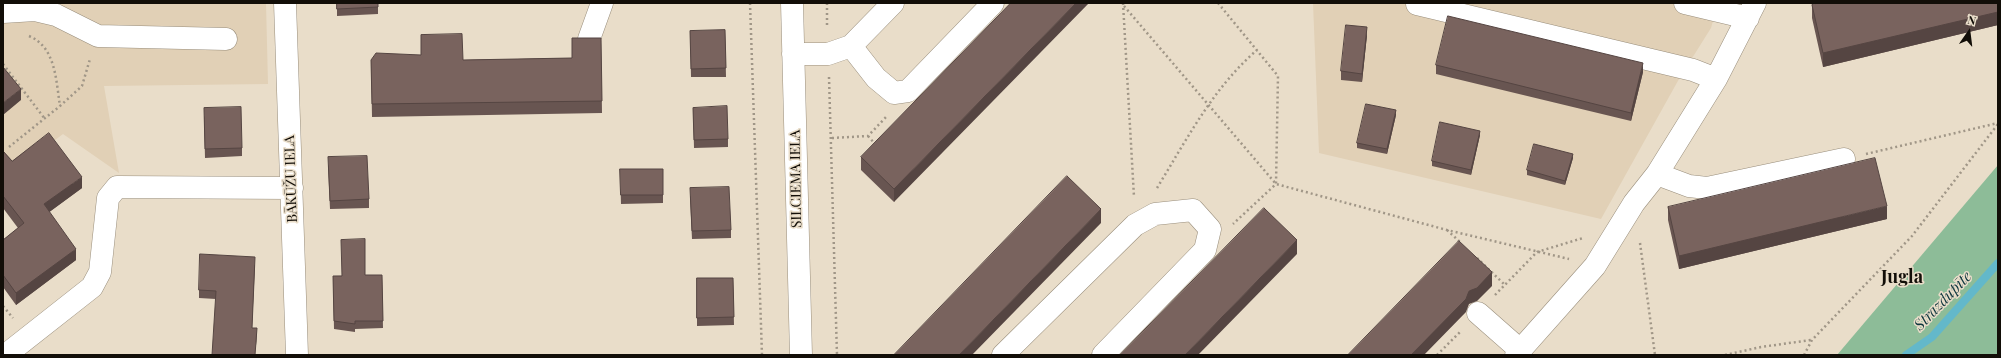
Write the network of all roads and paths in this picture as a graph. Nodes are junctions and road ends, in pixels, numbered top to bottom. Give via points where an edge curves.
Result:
1 (285, 3) edge
2 (602, 3) edge
3 (750, 3) edge
4 (792, 3) edge
5 (827, 3) edge
6 (893, 3) edge
7 (993, 3) edge
8 (1218, 3) edge
9 (1685, 3) edge
10 (1123, 4) edge
11 (1417, 4) edge
12 (1751, 10) edge
13 (3, 12) edge
14 (23, 34) dead end
15 (98, 36) junction
16 (226, 39) dead end
17 (590, 39) edge
18 (851, 46) junction
19 (1257, 50) junction
20 (793, 54) junction
21 (828, 54) junction
22 (3, 64) edge
23 (1716, 79) junction
24 (894, 93) junction
25 (1208, 104) junction
26 (60, 106) junction
27 (44, 119) junction
28 (1998, 124) edge
29 (868, 136) junction
30 (832, 138) junction
31 (9, 147) dead end
32 (881, 149) edge
33 (1844, 159) joint
34 (1657, 174) junction
35 (1276, 184) junction
36 (292, 188) junction
37 (1155, 192) dead end
38 (1135, 225) junction
39 (1618, 228) junction
40 (1447, 230) junction
41 (1639, 241) dead end
42 (1464, 246) edge
43 (1205, 250) junction
44 (1537, 252) junction
45 (1476, 257) edge
46 (1595, 266) junction
47 (1505, 284) dead end
48 (1478, 313) dead end
49 (1812, 340) junction
50 (12, 350) dead end
51 (1518, 353) edge
52 (297, 355) edge
53 (762, 355) edge
54 (801, 355) edge
55 (837, 355) edge
56 (1003, 355) edge
57 (1103, 355) edge
58 (1655, 355) edge
59 (1724, 355) edge
60 (1804, 355) edge

1 - 36 street, BĀKŪŽU IELA
2 - 17 street
3 - 53 path
4 - 20 street, SILCIEMA IELA
5 - 21 path
6 - 18 street
7 - 24 street via 908,91
8 - 19 path
9 - 12 street
10 - 25 path
10 - 38 path
11 - 23 street via 1693,70
12 - 23 street
13 - 15 street via 35,10 56,15
14 - 26 path via 41,43 51,57
15 - 16 street
15 - 26 path via 82,86
18 - 21 street
18 - 24 street via 876,78
19 - 25 path via 1237,67
19 - 35 path via 1278,76
20 - 21 street
20 - 54 street, SILCIEMA IELA
21 - 30 path
22 - 27 path
23 - 34 street
24 - 29 path via 893,110
25 - 35 path
25 - 37 path
26 - 27 path
27 - 31 path
28 - 33 path
28 - 49 path via 1912,236
29 - 30 path
29 - 32 path
30 - 55 path
33 - 34 street via 1707,188 1689,186
34 - 39 street
35 - 40 path
35 - 43 path
36 - 50 street via 117,187 108,198 100,272 92,287
36 - 52 street, BĀKŪŽU IELA
38 - 43 street via 1155,214 1193,210 1210,230
38 - 56 street
39 - 44 path
39 - 46 street
40 - 42 path
40 - 44 path
41 - 58 path
43 - 57 street
44 - 46 path
45 - 47 path
46 - 51 street
48 - 51 street
49 - 59 path
49 - 60 path

